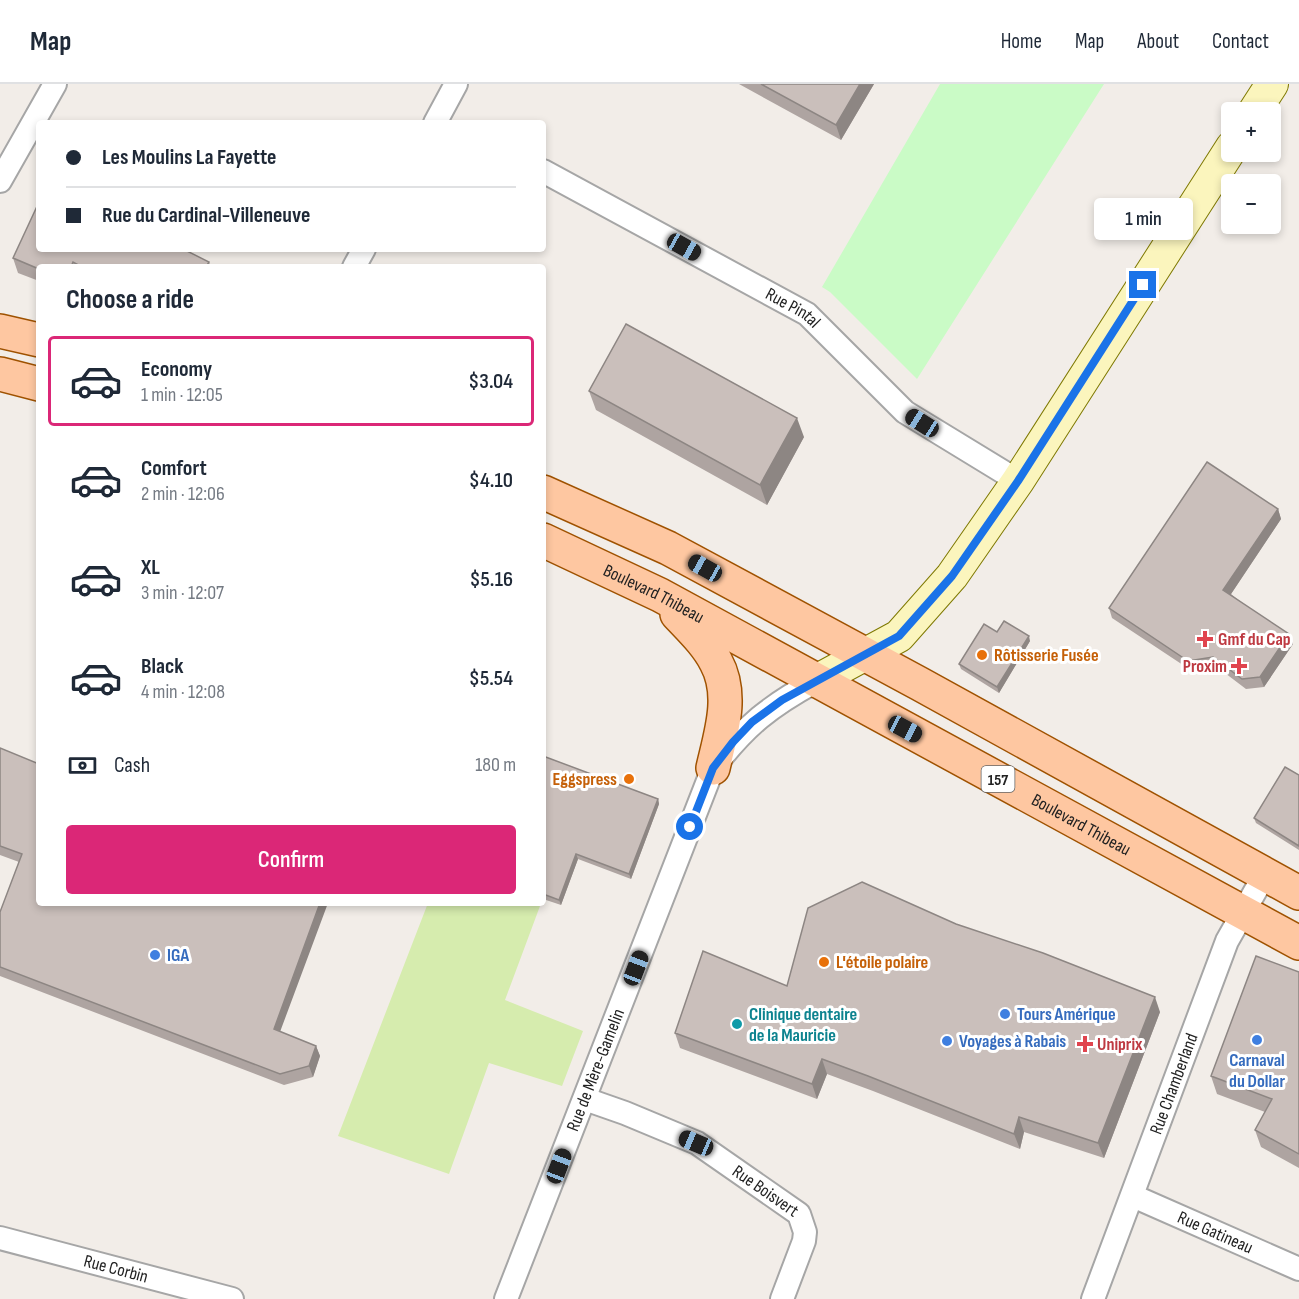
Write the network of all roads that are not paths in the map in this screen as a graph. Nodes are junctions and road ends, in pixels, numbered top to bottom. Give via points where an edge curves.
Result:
1 (55, 84) edge
2 (456, 84) edge
3 (1272, 84) edge
4 (1260, 102) edge
5 (443, 120) edge
6 (1222, 162) edge
7 (546, 173) edge
8 (0, 181) edge
9 (0, 331) edge
10 (36, 339) edge
11 (0, 374) edge
12 (36, 383) edge
13 (1018, 481) junction
14 (546, 493) edge
15 (546, 541) edge
16 (660, 596) junction
17 (865, 655) junction
18 (816, 681) junction
19 (713, 768) junction
20 (1265, 874) junction
21 (1299, 893) edge
22 (1243, 912) junction
23 (1299, 943) edge
24 (585, 1099) junction
25 (1133, 1196) junction
26 (0, 1238) edge
27 (1299, 1269) edge
28 (232, 1299) edge
29 (506, 1299) edge
30 (782, 1299) edge
31 (1093, 1299) edge

1 - 8 street
2 - 5 street
3 - 4 street
6 - 13 street
7 - 13 street, Rue Pintal via 807,314 905,412
9 - 10 main road
11 - 12 main road
13 - 17 street via 952,576 899,636
14 - 17 main road, 157 via 668,548
15 - 16 main road, Boulevard Thibeau / 157
16 - 18 main road, Boulevard Thibeau / 157
16 - 19 main road via 707,647 722,677 724,716
17 - 18 street
17 - 20 main road, 157
18 - 19 street, Rue de Mère-Gamelin via 752,722
18 - 22 main road, Boulevard Thibeau / 157
19 - 24 street, Rue de Mère-Gamelin
20 - 21 main road, 157
20 - 22 street, Rue Chamberland
22 - 23 main road, Boulevard Thibeau / 157
22 - 25 street, Rue Chamberland via 1227,941
24 - 29 street, Rue de Mère-Gamelin
24 - 30 street, Rue Boisvert via 696,1143 799,1214 804,1241
25 - 27 street, Rue Gatineau
25 - 31 street, Rue Chamberland
26 - 28 street, Rue Corbin

